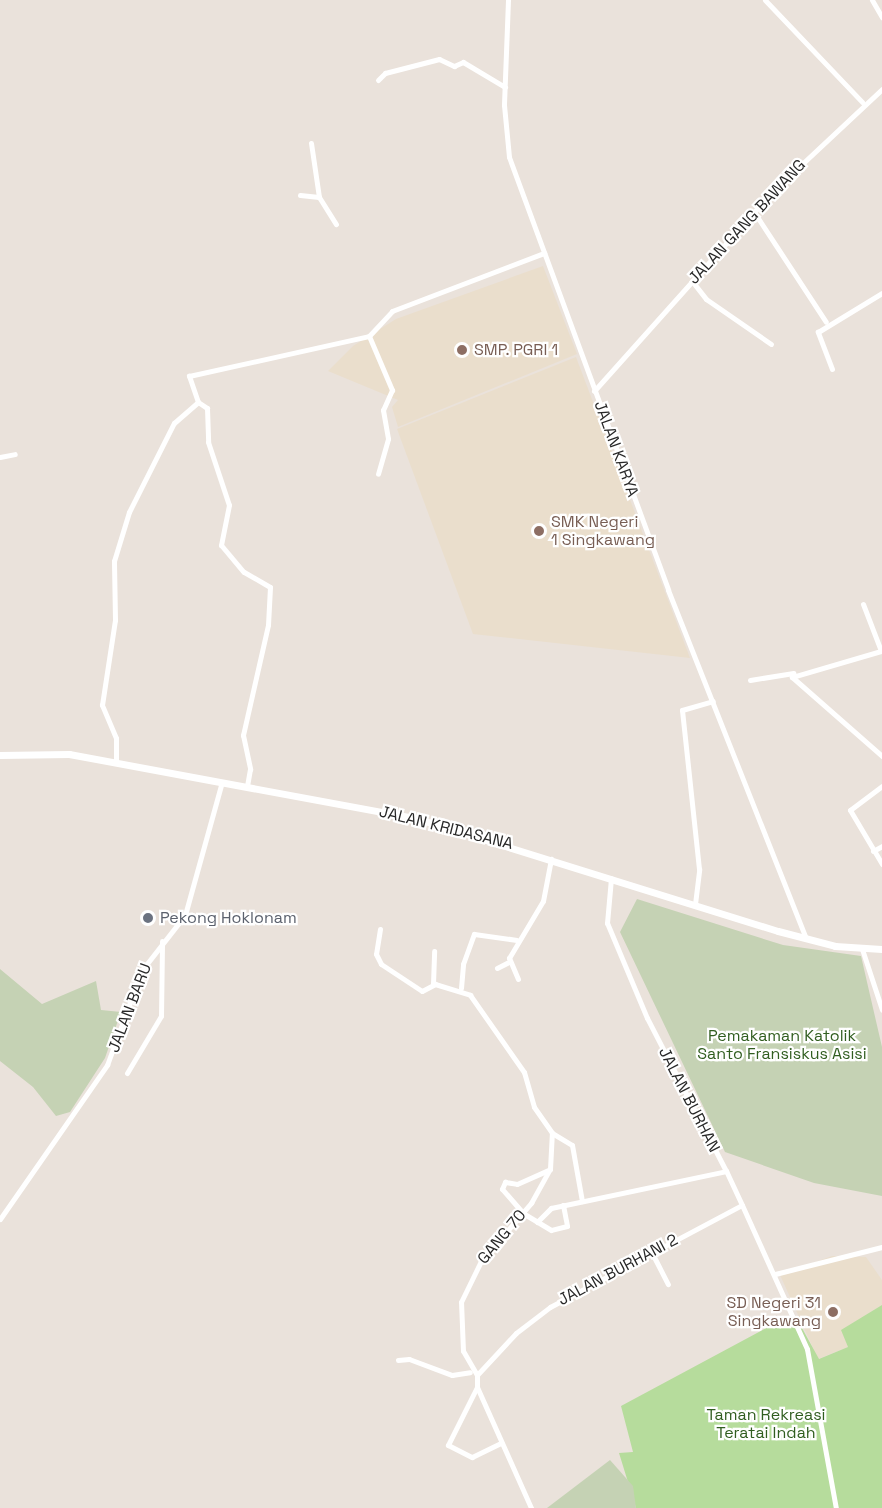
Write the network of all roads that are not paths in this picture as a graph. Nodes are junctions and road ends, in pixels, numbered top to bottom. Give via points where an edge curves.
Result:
1 (508, 0) edge
2 (765, 0) edge
3 (872, 0) edge
4 (882, 17) edge
5 (378, 80) dead end
6 (505, 87) junction
7 (882, 89) edge
8 (862, 102) junction
9 (311, 143) dead end
10 (300, 195) dead end
11 (319, 197) junction
12 (754, 212) junction
13 (336, 224) dead end
14 (544, 253) junction
15 (692, 281) junction
16 (882, 293) edge
17 (826, 322) junction
18 (369, 336) junction
19 (771, 344) dead end
20 (832, 369) dead end
21 (594, 391) junction
22 (198, 402) junction
23 (15, 454) dead end
24 (0, 457) edge
25 (378, 474) dead end
26 (863, 604) dead end
27 (794, 673) junction
28 (750, 680) dead end
29 (713, 701) junction
30 (0, 755) edge
31 (882, 756) edge
32 (116, 762) junction
33 (222, 782) junction
34 (247, 786) junction
35 (882, 786) edge
36 (882, 846) edge
37 (873, 851) junction
38 (551, 857) junction
39 (882, 864) edge
40 (612, 876) junction
41 (695, 904) junction
42 (380, 929) dead end
43 (806, 939) junction
44 (517, 940) junction
45 (162, 941) junction
46 (862, 949) junction
47 (882, 949) edge
48 (434, 951) dead end
49 (509, 962) junction
50 (497, 968) dead end
51 (518, 979) dead end
52 (433, 984) junction
53 (461, 988) junction
54 (882, 1010) edge
55 (127, 1073) dead end
56 (552, 1133) junction
57 (550, 1169) junction
58 (726, 1171) junction
59 (582, 1201) junction
60 (563, 1205) junction
61 (742, 1205) junction
62 (523, 1213) junction
63 (0, 1219) edge
64 (537, 1222) junction
65 (882, 1247) edge
66 (652, 1253) junction
67 (775, 1274) junction
68 (668, 1284) dead end
69 (398, 1360) dead end
70 (470, 1371) junction
71 (477, 1376) junction
72 (477, 1387) junction
73 (501, 1443) junction
74 (531, 1508) edge
75 (836, 1508) edge

1 - 6 street, JALAN KARYA
2 - 8 street
3 - 4 street
5 - 6 street via 385,73 439,58 454,66 463,62
6 - 14 street, JALAN KARYA via 506,146
7 - 8 street, JALAN GANG BAWANG
8 - 12 street, JALAN GANG BAWANG
9 - 11 street
10 - 11 street
11 - 13 street
12 - 15 street, JALAN GANG BAWANG
12 - 17 street
14 - 18 street via 392,311
14 - 21 street, JALAN KARYA
15 - 19 street via 706,299
15 - 21 street, JALAN GANG BAWANG
16 - 17 street
17 - 20 street via 818,340
18 - 22 street via 189,376
18 - 25 street via 392,390 383,410 388,439
21 - 29 street, JALAN KARYA
22 - 32 street via 174,423 117,546 115,620 102,700 116,738
22 - 34 street via 207,408 208,442 229,504 220,545 244,572 270,585 243,735 250,769
23 - 24 street
26 - 27 street via 881,651
27 - 28 street
27 - 31 street via 793,678
29 - 41 street via 682,710 699,869
29 - 43 street, JALAN KARYA
30 - 32 street, JALAN KRIDASANA via 60,753
32 - 33 street, JALAN KRIDASANA
33 - 34 street, JALAN KRIDASANA
33 - 45 street, JALAN BARU via 193,899
34 - 38 street, JALAN KRIDASANA via 416,818
35 - 37 street via 849,810
36 - 37 street
37 - 39 street
38 - 40 street, JALAN KRIDASANA
38 - 44 street via 543,901
40 - 41 street, JALAN KRIDASANA
40 - 58 street, JALAN BURHAN via 607,923 647,1018
41 - 43 street, JALAN KRIDASANA
42 - 52 street via 376,954 381,964 422,991
43 - 46 street, JALAN KRIDASANA
44 - 49 street
44 - 53 street via 474,934 463,964
45 - 55 street via 161,1016
45 - 63 street, JALAN BARU via 142,970 111,1059
46 - 47 street, JALAN KRIDASANA
46 - 54 street
48 - 52 street
49 - 50 street
49 - 51 street
52 - 53 street
53 - 56 street via 521,1068 534,1107
56 - 57 street
56 - 59 street via 572,1145
57 - 62 street, GANG 70
57 - 62 street via 518,1184 504,1183 503,1195
58 - 59 street, JALAN BURHAN
58 - 61 street
59 - 60 street, JALAN BURHAN
60 - 64 street, JALAN BURHAN via 547,1210
60 - 64 street via 566,1228 551,1230
61 - 66 street, JALAN BURHANI 2
61 - 67 street
62 - 64 street
62 - 70 street, GANG 70 via 481,1261 461,1302 462,1342
65 - 67 street
66 - 68 street
66 - 71 street, JALAN BURHANI 2 via 550,1307 516,1333
67 - 75 street via 811,1362 817,1425
69 - 70 street via 409,1359 452,1375
70 - 71 street
71 - 72 street
72 - 73 street
72 - 73 street via 448,1445 472,1457
73 - 74 street

